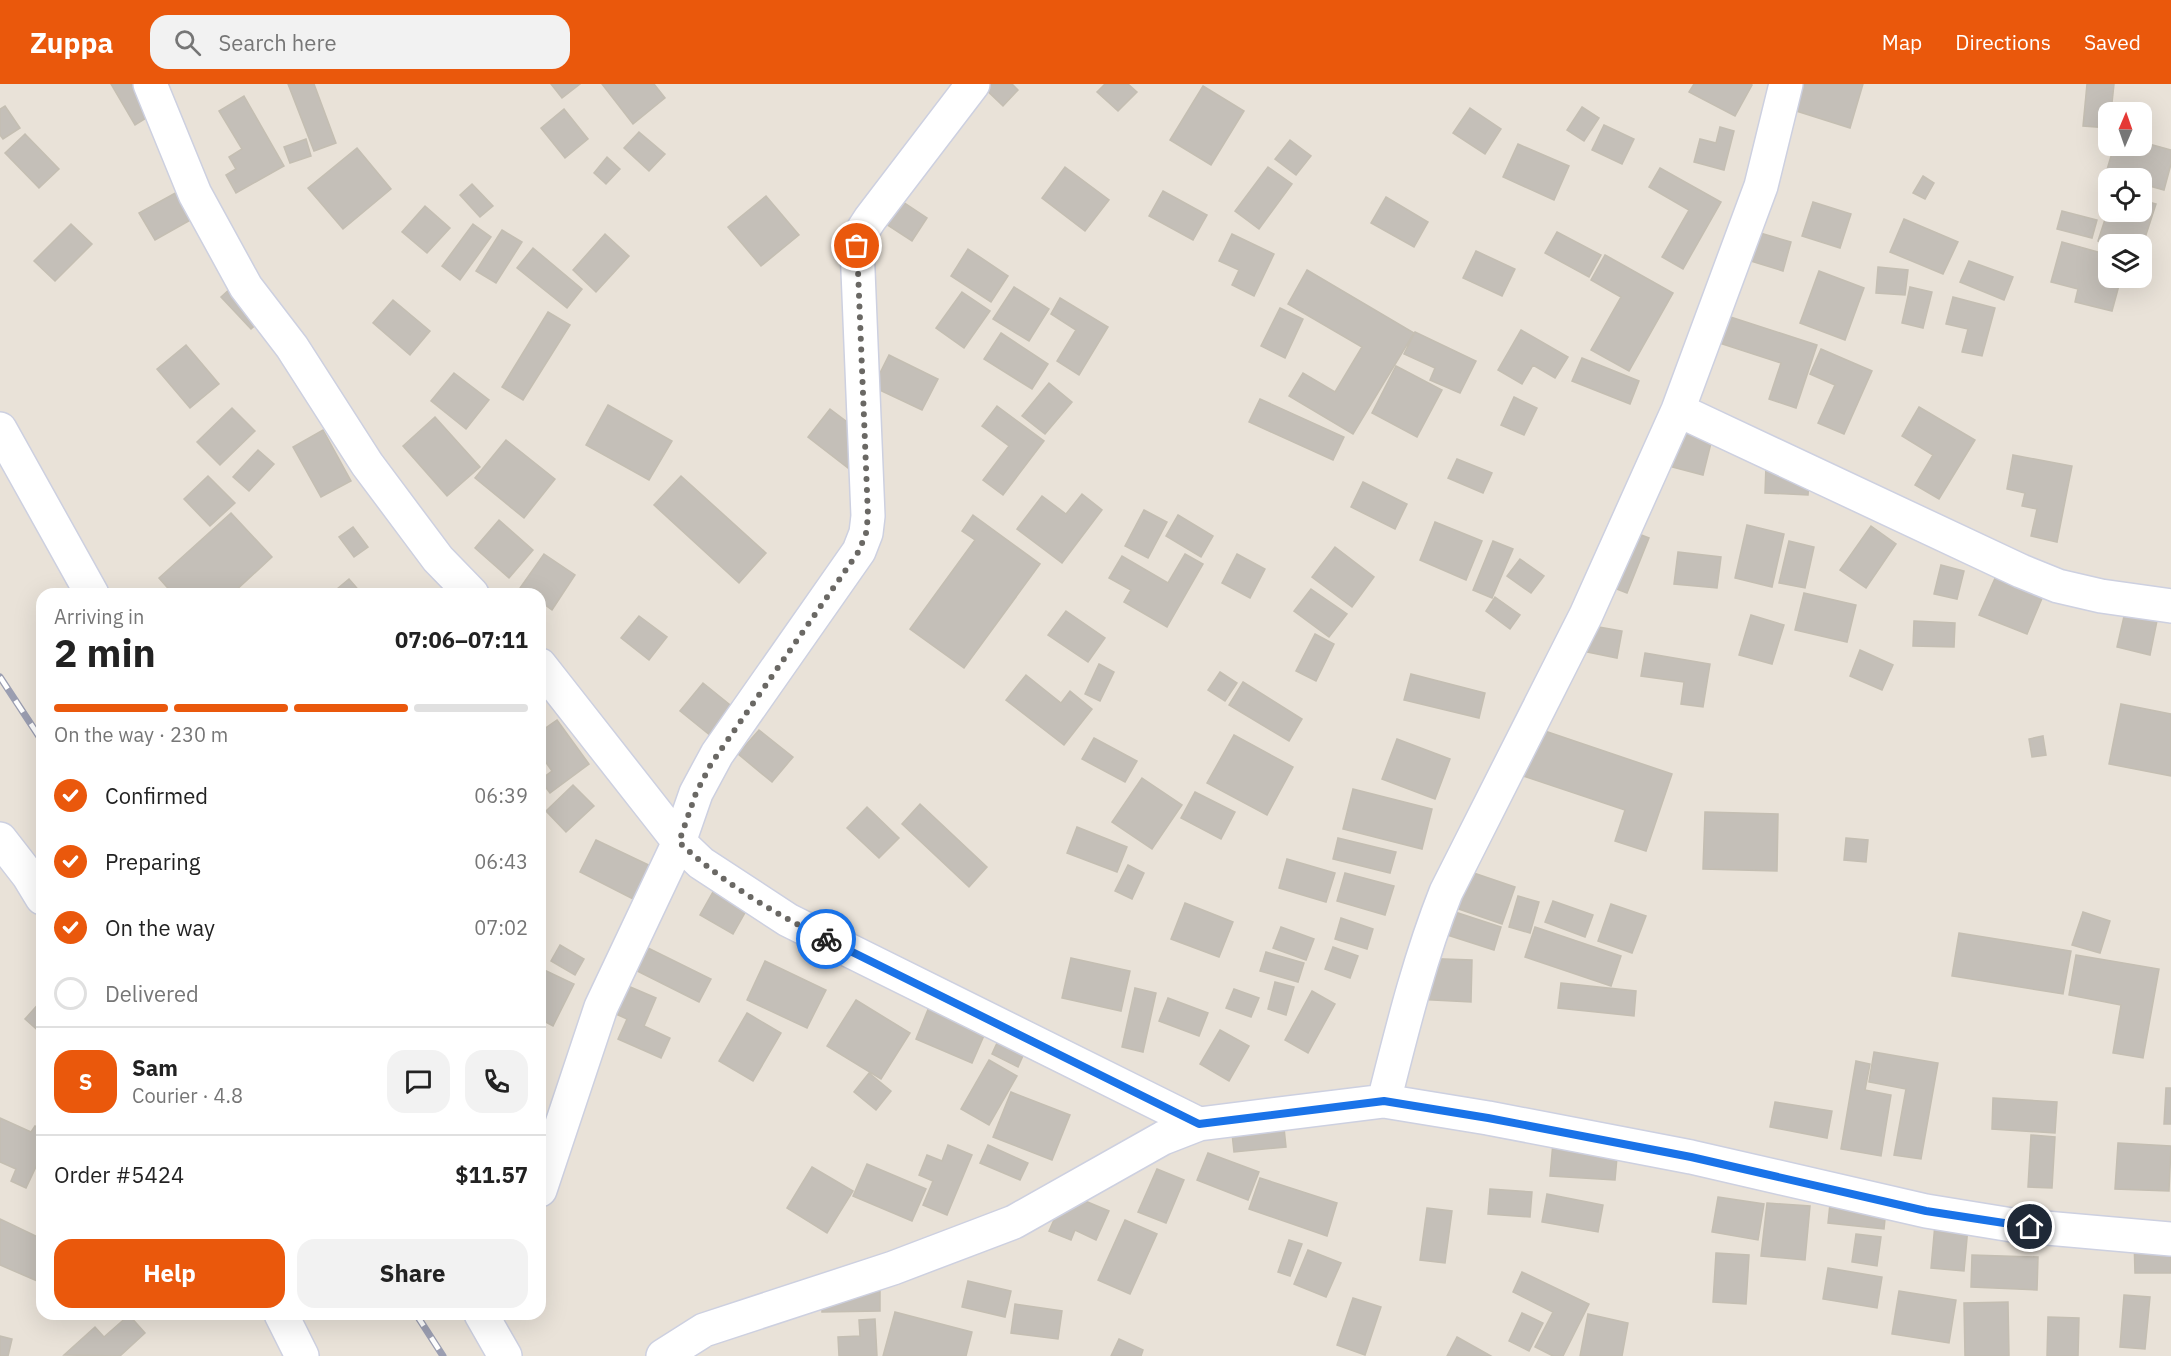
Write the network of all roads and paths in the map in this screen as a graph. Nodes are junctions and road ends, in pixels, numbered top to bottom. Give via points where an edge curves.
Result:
1 (150, 84) edge
2 (973, 84) edge
3 (1786, 84) edge
4 (1678, 410) junction
5 (0, 429) edge
6 (89, 588) edge
7 (466, 588) edge
8 (2171, 606) edge
9 (546, 673) edge
10 (0, 839) edge
11 (679, 842) junction
12 (36, 890) edge
13 (1384, 1101) junction
14 (1199, 1124) junction
15 (546, 1172) edge
16 (2171, 1239) edge
17 (284, 1320) edge
18 (302, 1356) edge
19 (663, 1356) edge

1 - 7 street via 195,194 246,287 292,346 374,473 438,559
2 - 11 street via 859,236 866,533 859,551 717,754 696,793
3 - 4 street via 1761,186
4 - 8 street via 2039,579 2101,596
4 - 13 street via 1586,615 1446,892 1427,940
5 - 6 street
9 - 11 street
10 - 12 street
11 - 14 street via 701,863 788,920
11 - 15 street via 601,1007
13 - 14 street
13 - 16 street via 1691,1157 1926,1211 2012,1225
14 - 19 street via 1163,1138 1014,1222 893,1268 704,1330
17 - 18 street

